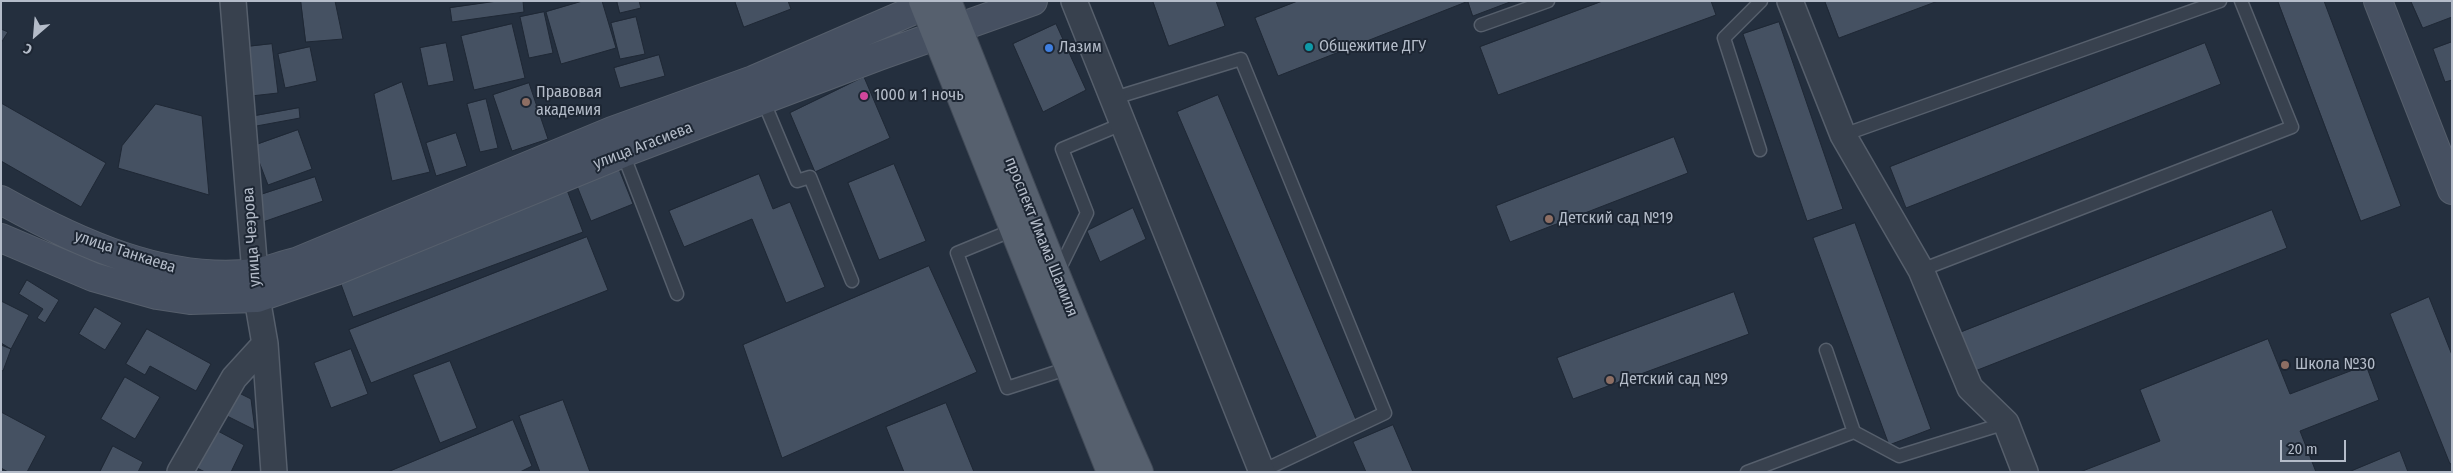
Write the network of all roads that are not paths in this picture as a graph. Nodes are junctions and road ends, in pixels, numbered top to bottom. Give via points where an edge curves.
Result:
1 (233, 1) edge
2 (1033, 1) edge
3 (1074, 1) edge
4 (1548, 1) edge
5 (1760, 1) edge
6 (1790, 1) edge
7 (2220, 1) edge
8 (2241, 1) edge
9 (2378, 1) edge
10 (932, 2) edge
11 (1482, 25) dead end
12 (947, 32) junction
13 (1111, 99) junction
14 (763, 100) junction
15 (1122, 124) junction
16 (1843, 134) junction
17 (617, 142) junction
18 (1760, 150) dead end
19 (2452, 190) edge
20 (9, 204) edge
21 (1013, 230) junction
22 (1, 236) edge
23 (1920, 270) junction
24 (1057, 274) junction
25 (852, 281) dead end
26 (256, 285) junction
27 (676, 294) dead end
28 (265, 344) junction
29 (1826, 350) dead end
30 (1069, 368) junction
31 (2006, 423) junction
32 (1854, 432) junction
33 (180, 472) edge
34 (274, 472) edge
35 (1111, 472) edge
36 (1139, 472) edge
37 (1262, 472) edge
38 (1747, 472) edge
39 (2025, 472) edge

1 - 26 street, улица Чеэрова
2 - 12 main road, улица Агасиева
3 - 13 street
4 - 11 lane
5 - 18 lane via 1724,38
6 - 16 street
7 - 16 lane
8 - 23 lane via 2292,127
9 - 19 main road
10 - 12 main road, проспект Имама Шамиля
10 - 17 main road, улица Агасиева
12 - 14 main road, улица Агасиева
12 - 21 main road, проспект Имама Шамиля
12 - 24 main road, проспект Имама Шамиля
13 - 15 street
13 - 37 lane via 1241,60 1385,413
14 - 17 main road, улица Агасиева
14 - 25 lane via 797,181 810,177
15 - 24 lane via 1062,149 1087,213
15 - 37 street
16 - 23 street
17 - 26 main road, улица Агасиева via 296,262
17 - 27 lane
20 - 22 street
20 - 26 main road, улица Танкаева via 71,236 164,268 224,274
21 - 30 main road, проспект Имама Шамиля
21 - 30 lane via 957,253 1007,388
22 - 26 main road, улица Танкаева via 93,277 157,295 198,300
23 - 31 street via 1970,388
24 - 36 main road, проспект Имама Шамиля via 1088,359
26 - 28 street, улица Чеэрова
28 - 33 street via 234,378
28 - 34 street, улица Чеэрова
29 - 32 lane
30 - 35 main road, проспект Имама Шамиля
31 - 32 lane via 1899,456
31 - 39 street
32 - 38 lane

